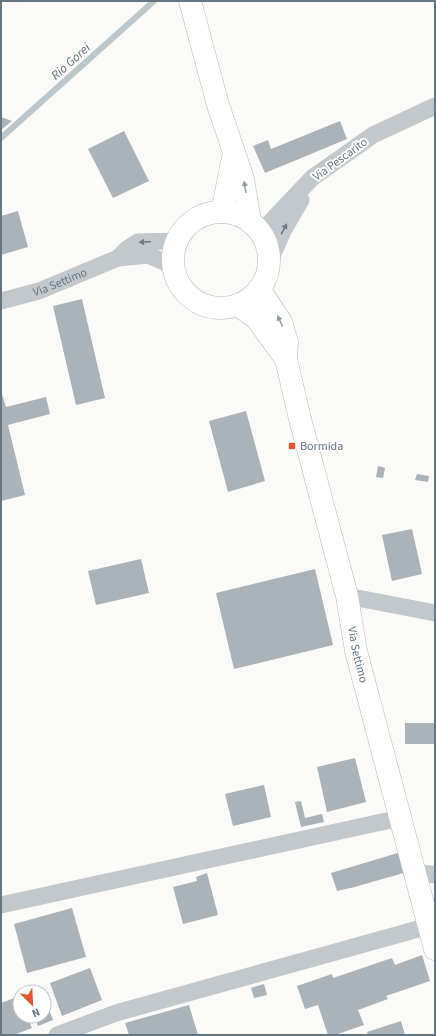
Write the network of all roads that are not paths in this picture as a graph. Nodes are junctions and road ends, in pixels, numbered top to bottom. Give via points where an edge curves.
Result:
1 (190, 1) edge
2 (435, 106) edge
3 (234, 153) junction
4 (312, 178) junction
5 (222, 212) junction
6 (255, 227) junction
7 (177, 241) junction
8 (118, 258) junction
9 (268, 265) junction
10 (173, 266) junction
11 (259, 289) junction
12 (1, 301) edge
13 (238, 305) junction
14 (286, 359) junction
15 (347, 596) junction
16 (435, 613) edge
17 (400, 818) junction
18 (425, 874) edge
19 (1, 906) edge
20 (429, 926) junction
21 (435, 949) edge
22 (57, 1035) edge

1 - 3 street via 218,105
2 - 4 street, Via Pescarito via 373,135
3 - 5 street
6 -> 3 street
4 - 6 street, Via Pescarito
9 -> 4 street
5 - 6 street via 236,215
5 - 7 street via 208,214 195,220 184,229
6 - 9 street via 267,248
7 -> 8 street, Via Settimo via 138,242
7 - 10 street via 173,253
8 - 10 street, Via Settimo via 148,255
8 - 12 street, Via Settimo via 39,291
9 - 11 street
10 - 13 street via 177,282 187,295 200,304 212,308
11 - 13 street
14 -> 11 street, Via Settimo via 287,342 281,322
13 - 14 street, Via Settimo via 257,319
14 - 15 street, Via Settimo
15 - 16 street
15 - 17 street, Via Settimo via 356,651
17 - 18 street, Via Settimo
17 - 19 street
18 - 20 street, Via Settimo
20 - 21 street, Via Settimo
20 - 22 street via 116,1013

